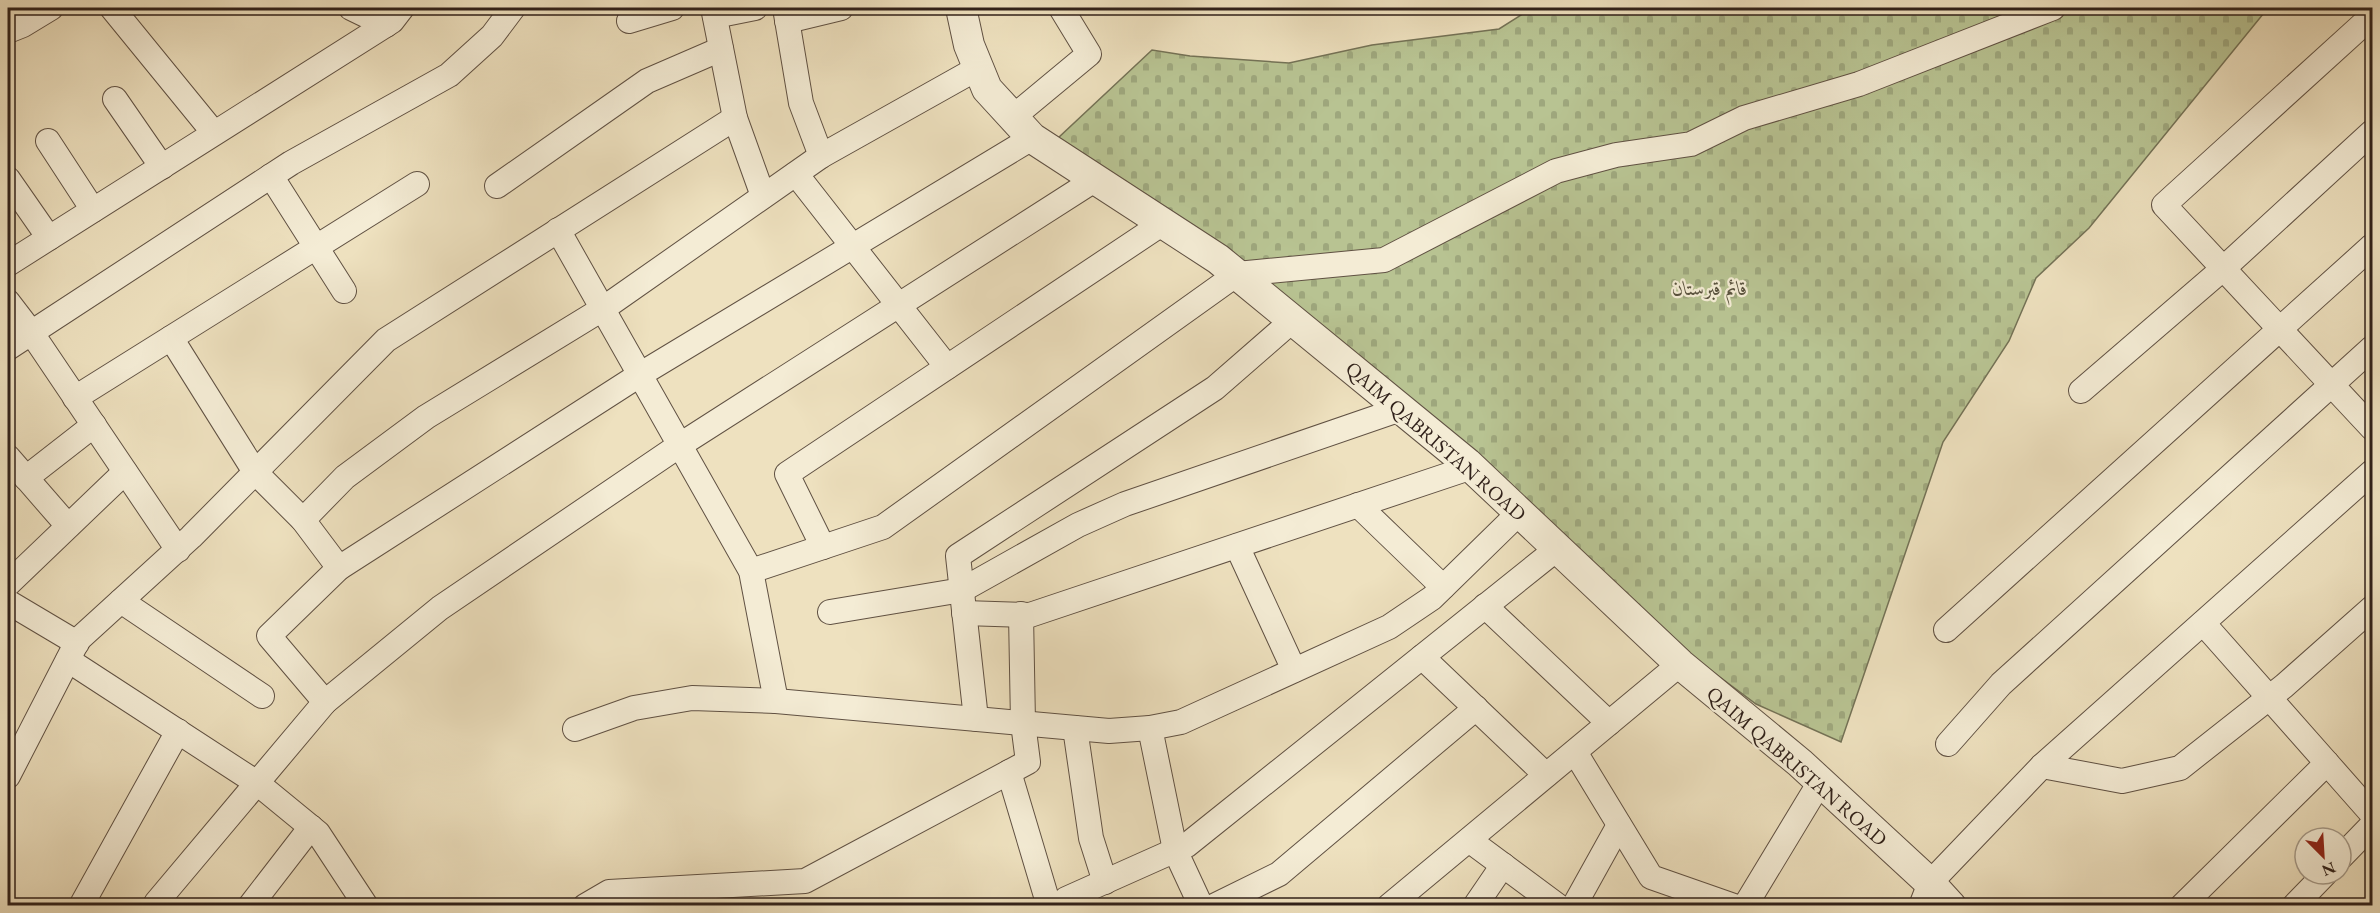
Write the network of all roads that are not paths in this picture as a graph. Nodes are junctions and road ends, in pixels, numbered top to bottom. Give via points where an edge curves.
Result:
1 (51, 8) edge
2 (112, 8) edge
3 (351, 8) edge
4 (513, 8) edge
5 (672, 8) edge
6 (755, 8) edge
7 (841, 8) edge
8 (961, 8) edge
9 (1061, 8) edge
10 (2054, 8) edge
11 (714, 12) edge
12 (786, 14) edge
13 (2373, 15) edge
14 (394, 16) edge
15 (629, 21) dead end
16 (8, 31) edge
17 (721, 49) junction
18 (978, 68) junction
19 (115, 99) dead end
20 (735, 118) junction
21 (1023, 128) junction
22 (2373, 132) edge
23 (214, 134) junction
24 (48, 141) dead end
25 (820, 156) junction
26 (162, 167) junction
27 (796, 174) junction
28 (271, 176) junction
29 (8, 179) edge
30 (1096, 179) junction
31 (417, 184) dead end
32 (497, 186) dead end
33 (763, 196) junction
34 (93, 210) junction
35 (1163, 223) junction
36 (558, 231) junction
37 (49, 238) junction
38 (853, 246) junction
39 (2373, 246) edge
40 (317, 248) junction
41 (8, 264) edge
42 (2225, 267) junction
43 (1237, 274) junction
44 (344, 291) dead end
45 (8, 302) edge
46 (899, 305) junction
47 (604, 308) junction
48 (1293, 320) junction
49 (2282, 329) junction
50 (32, 332) junction
51 (171, 338) junction
52 (8, 348) edge
53 (2373, 348) edge
54 (947, 367) junction
55 (641, 374) junction
56 (2332, 384) junction
57 (2081, 391) dead end
58 (75, 398) junction
59 (1401, 408) junction
60 (94, 425) junction
61 (2373, 428) edge
62 (680, 445) junction
63 (8, 457) edge
64 (1472, 467) junction
65 (125, 472) junction
66 (255, 472) junction
67 (2373, 472) edge
68 (26, 478) junction
69 (1358, 505) junction
70 (1520, 512) junction
71 (303, 520) junction
72 (68, 526) junction
73 (1237, 546) junction
74 (823, 547) junction
75 (1558, 548) junction
76 (178, 550) junction
77 (339, 568) junction
78 (751, 572) junction
79 (8, 584) edge
80 (1443, 587) junction
81 (121, 601) junction
82 (8, 602) edge
83 (963, 602) junction
84 (1485, 606) junction
85 (2373, 608) edge
86 (830, 612) dead end
87 (1021, 614) junction
88 (2203, 623) junction
89 (1946, 630) dead end
90 (72, 651) junction
91 (1422, 657) junction
92 (1680, 664) junction
93 (1294, 670) junction
94 (261, 696) dead end
95 (2268, 698) junction
96 (776, 701) junction
97 (325, 702) junction
98 (1476, 708) junction
99 (976, 719) junction
100 (1023, 723) junction
101 (1609, 723) junction
102 (1075, 728) junction
103 (1150, 728) junction
104 (575, 729) dead end
105 (178, 731) junction
106 (17, 735) edge
107 (1947, 744) dead end
108 (1575, 752) junction
109 (2327, 763) junction
110 (2042, 766) junction
111 (1009, 772) junction
112 (1546, 775) junction
113 (8, 776) edge
114 (1820, 782) junction
115 (257, 783) junction
116 (2373, 814) edge
117 (1619, 825) junction
118 (2373, 825) edge
119 (311, 827) junction
120 (1469, 840) junction
121 (2353, 846) edge
122 (1175, 850) junction
123 (1503, 865) junction
124 (1105, 882) junction
125 (2313, 886) edge
126 (1925, 894) edge
127 (360, 903) edge
128 (1571, 905) edge
129 (81, 906) edge
130 (159, 906) edge
131 (250, 906) edge
132 (585, 906) edge
133 (1049, 906) edge
134 (1059, 906) edge
135 (1201, 906) edge
136 (1214, 906) edge
137 (1389, 906) edge
138 (1475, 906) edge
139 (1734, 906) edge
140 (1745, 906) edge
141 (1951, 906) edge
142 (2182, 906) edge
143 (2294, 906) edge

1 - 16 street
2 - 23 street
3 - 14 street
4 - 28 street via 492,36 448,75
5 - 15 street
6 - 11 street
7 - 12 street
8 - 18 street, QAIM QABRISTAN ROAD
9 - 21 street via 1089,54
10 - 43 street via 1859,84 1744,118 1691,144 1616,155 1556,171 1384,260
11 - 17 street
12 - 25 street via 801,102
13 - 42 street via 2164,205
14 - 23 street
17 - 20 street
17 - 32 street via 647,81
18 - 21 street, QAIM QABRISTAN ROAD via 987,89
18 - 25 street
19 - 26 street
20 - 33 street
20 - 36 street
21 - 30 street, QAIM QABRISTAN ROAD
21 - 38 street
22 - 42 street
23 - 26 street
24 - 34 street
25 - 27 street
26 - 34 street
27 - 33 street
27 - 38 street
28 - 40 street
28 - 50 street
29 - 37 street
30 - 35 street, QAIM QABRISTAN ROAD
30 - 46 street
31 - 40 street
33 - 47 street
34 - 37 street
35 - 43 street, QAIM QABRISTAN ROAD
35 - 54 street
36 - 47 street
36 - 66 street via 386,340
37 - 41 street
38 - 46 street
38 - 55 street
39 - 49 street
40 - 44 street
40 - 51 street
42 - 49 street
42 - 57 street
43 - 48 street, QAIM QABRISTAN ROAD
43 - 74 street via 883,527
45 - 50 street
46 - 54 street
46 - 62 street
47 - 55 street
47 - 71 street via 426,417 345,477
48 - 59 street, QAIM QABRISTAN ROAD
48 - 83 street via 1215,388 958,556
49 - 56 street
49 - 89 street
50 - 52 street
50 - 58 street
51 - 58 street
51 - 66 street
53 - 56 street
54 - 74 street via 787,474
55 - 62 street
55 - 77 street
56 - 61 street
56 - 107 street via 2001,684
58 - 60 street
59 - 64 street, QAIM QABRISTAN ROAD
59 - 83 street via 1125,504 1078,525
60 - 65 street
60 - 68 street
62 - 78 street
62 - 97 street via 440,608
63 - 68 street
64 - 69 street
64 - 70 street, QAIM QABRISTAN ROAD
65 - 72 street
65 - 76 street
66 - 71 street
66 - 76 street
67 - 88 street
68 - 72 street
69 - 73 street
69 - 80 street
70 - 75 street, QAIM QABRISTAN ROAD
70 - 80 street
71 - 77 street
72 - 79 street
73 - 87 street via 1030,615
73 - 93 street
74 - 78 street
75 - 84 street
75 - 92 street, QAIM QABRISTAN ROAD
76 - 81 street
77 - 97 street via 269,636
78 - 96 street
80 - 93 street via 1389,627
81 - 90 street
81 - 94 street
82 - 90 street
83 - 86 street
83 - 87 street
83 - 99 street
84 - 91 street
84 - 101 street
85 - 95 street
87 - 100 street
88 - 95 street
88 - 110 street
90 - 105 street
90 - 106 street
91 - 98 street
91 - 122 street via 1187,845
92 - 101 street
92 - 114 street, QAIM QABRISTAN ROAD
93 - 103 street via 1181,722
95 - 109 street
95 - 110 street via 2180,768 2122,781
96 - 99 street
96 - 104 street via 692,698 634,708
97 - 115 street
98 - 112 street
98 - 136 street via 1279,874
99 - 100 street
100 - 102 street
100 - 111 street via 1028,762
101 - 108 street
102 - 103 street
102 - 124 street via 1091,838
103 - 122 street
105 - 115 street
105 - 129 street
106 - 113 street
108 - 112 street
108 - 117 street
109 - 116 street
109 - 142 street
110 - 126 street
111 - 132 street via 805,881 609,892
111 - 133 street
112 - 120 street
114 - 126 street, QAIM QABRISTAN ROAD
114 - 140 street
115 - 119 street
115 - 130 street via 156,903
117 - 128 street
117 - 139 street via 1651,877
118 - 121 street
119 - 127 street
119 - 131 street
120 - 123 street
120 - 137 street
122 - 124 street
122 - 135 street
123 - 128 street
123 - 138 street
124 - 134 street
125 - 143 street
126 - 141 street, QAIM QABRISTAN ROAD

